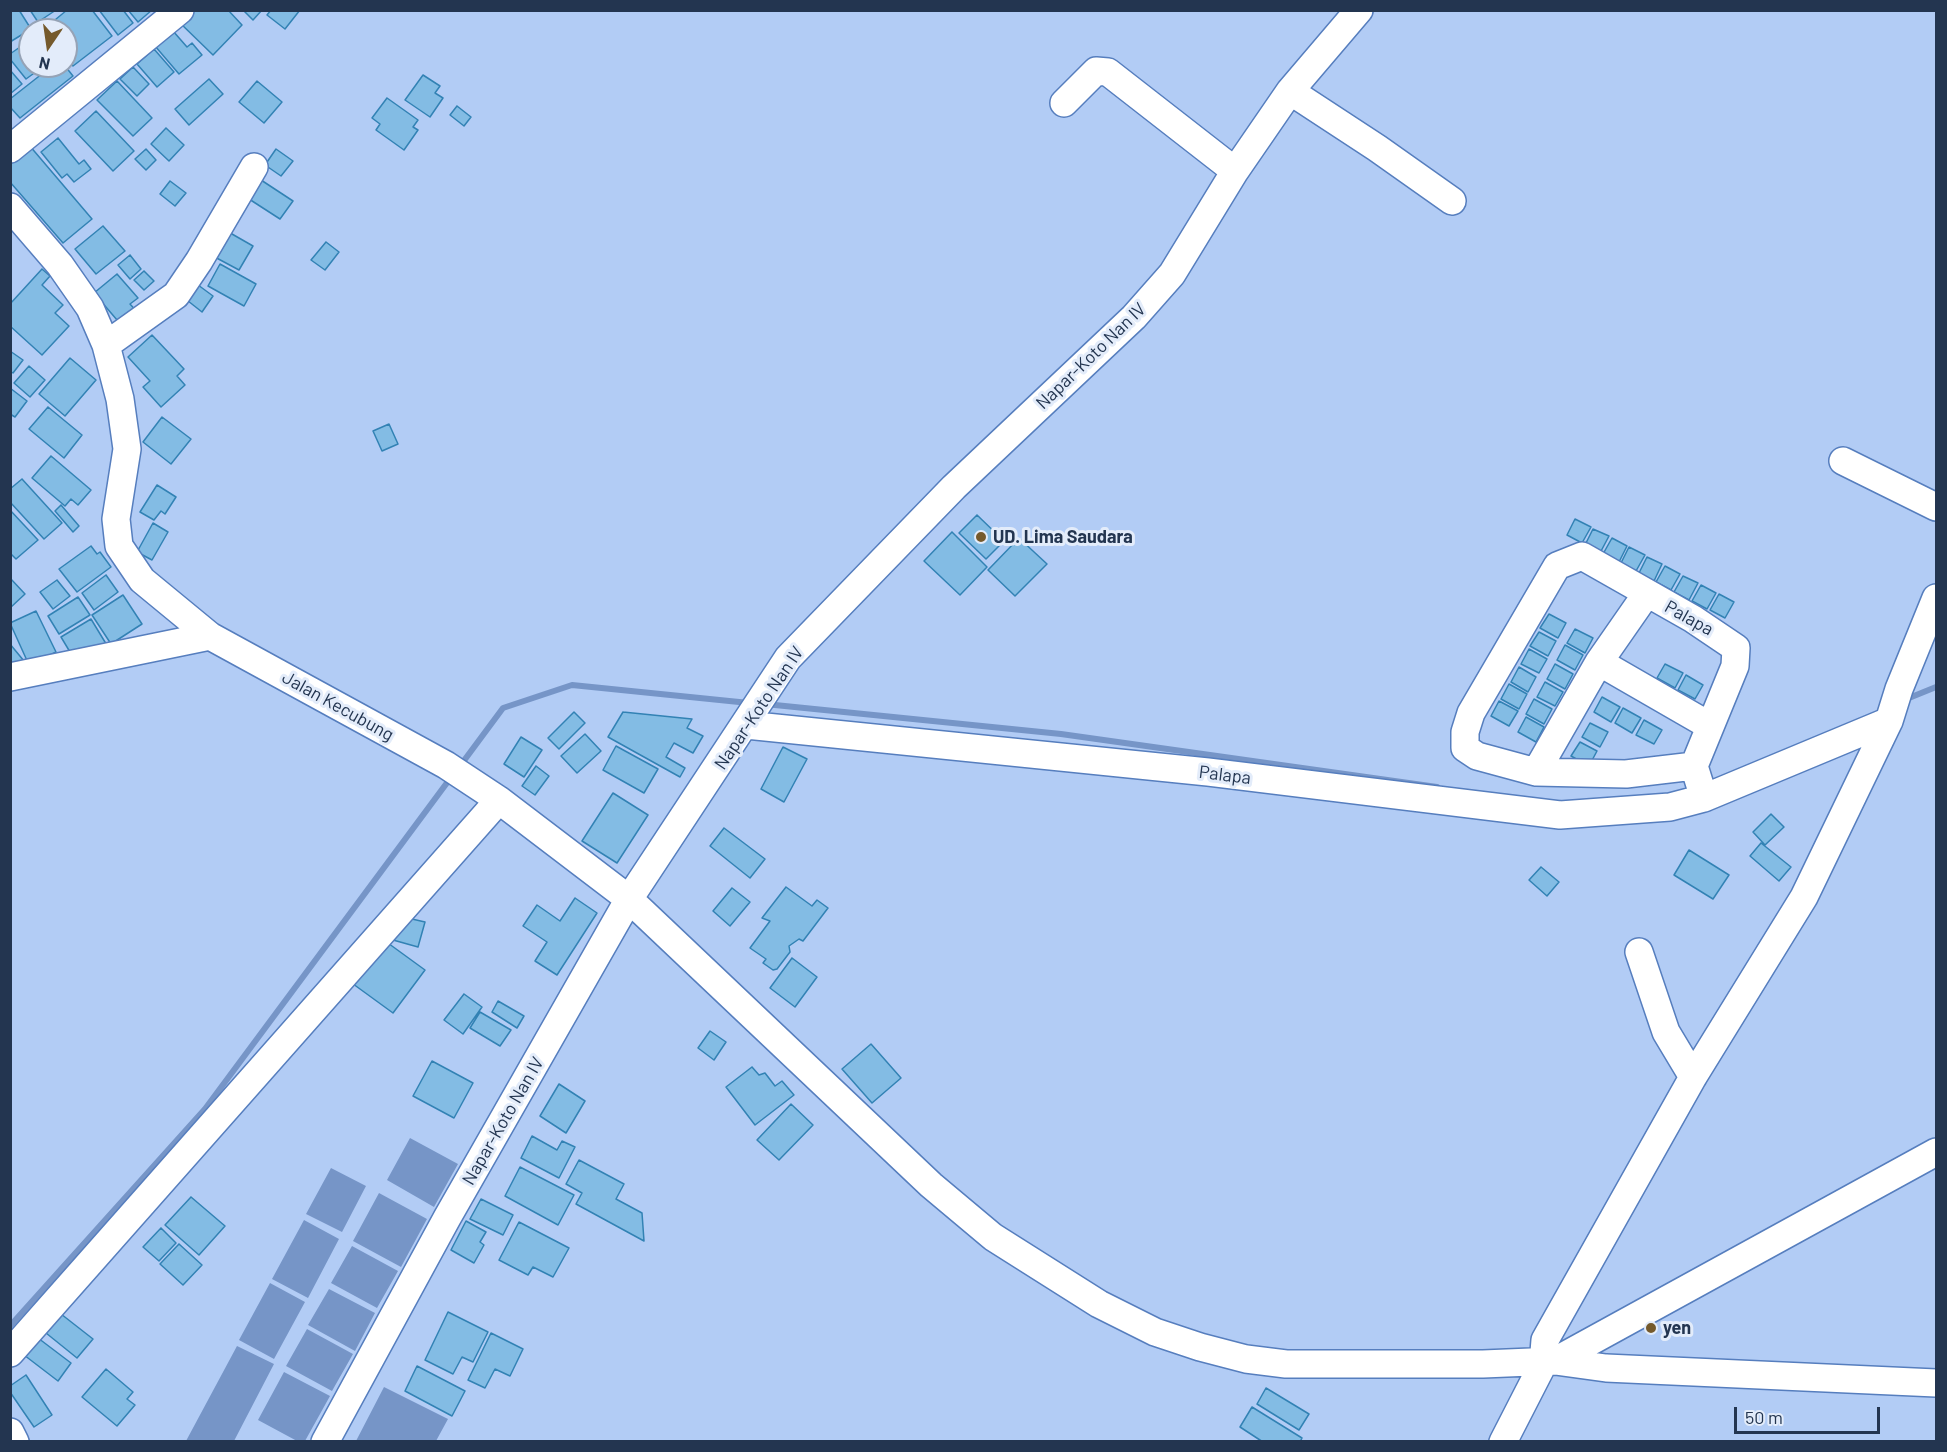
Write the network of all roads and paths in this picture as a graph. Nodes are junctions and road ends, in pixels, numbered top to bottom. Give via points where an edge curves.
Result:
1 (180, 10) edge
2 (1359, 10) edge
3 (1290, 92) junction
4 (1064, 103) dead end
5 (10, 149) edge
6 (254, 167) dead end
7 (1235, 171) junction
8 (1452, 201) dead end
9 (10, 207) edge
10 (106, 345) junction
11 (1843, 461) dead end
12 (1936, 507) edge
13 (1647, 593) junction
14 (1936, 598) edge
15 (210, 636) junction
16 (1599, 662) junction
17 (10, 677) edge
18 (753, 713) junction
19 (1891, 718) junction
20 (1710, 726) junction
21 (1536, 772) junction
22 (1699, 783) junction
23 (499, 800) junction
24 (629, 899) junction
25 (1639, 952) dead end
26 (1693, 1077) junction
27 (1936, 1152) edge
28 (10, 1353) edge
29 (1549, 1363) junction
30 (1936, 1383) edge
31 (10, 1432) edge
32 (15, 1442) edge
33 (325, 1442) edge
34 (1503, 1442) edge

1 - 5 street
2 - 3 street, Napar-Koto Nan IV
3 - 7 street, Napar-Koto Nan IV
3 - 8 street
4 - 7 street via 1096,71 1108,72
6 - 10 street via 176,295
7 - 18 street, Napar-Koto Nan IV via 1172,273 1134,317 945,495 788,658
9 - 10 street, Jalan Kecubung via 60,265 90,308
10 - 15 street, Jalan Kecubung via 120,399 127,449 116,519 119,546 142,580
11 - 12 street
13 - 16 street
13 - 20 street, Palapa via 1736,648 1735,666
13 - 21 street, Palapa via 1582,556 1557,566 1470,713 1465,732 1465,748 1477,756
14 - 19 street
15 - 17 street
15 - 23 street, Jalan Kecubung via 446,765
16 - 20 street
16 - 21 street
18 - 22 street, Palapa via 1560,815 1671,807
18 - 24 street, Napar-Koto Nan IV
19 - 22 street, Palapa
19 - 26 street via 1804,897
20 - 22 street, Palapa
21 - 22 street via 1626,774
23 - 24 street, Jalan Kecubung
23 - 28 street
24 - 29 street, Jalan Kecubung via 931,1185 993,1238 1099,1304 1155,1332 1246,1359 1286,1364
24 - 33 street, Napar-Koto Nan IV
25 - 26 street via 1666,1032
26 - 29 street via 1545,1340
27 - 29 street
29 - 30 street, Jalan Kecubung
29 - 34 street
31 - 32 street

